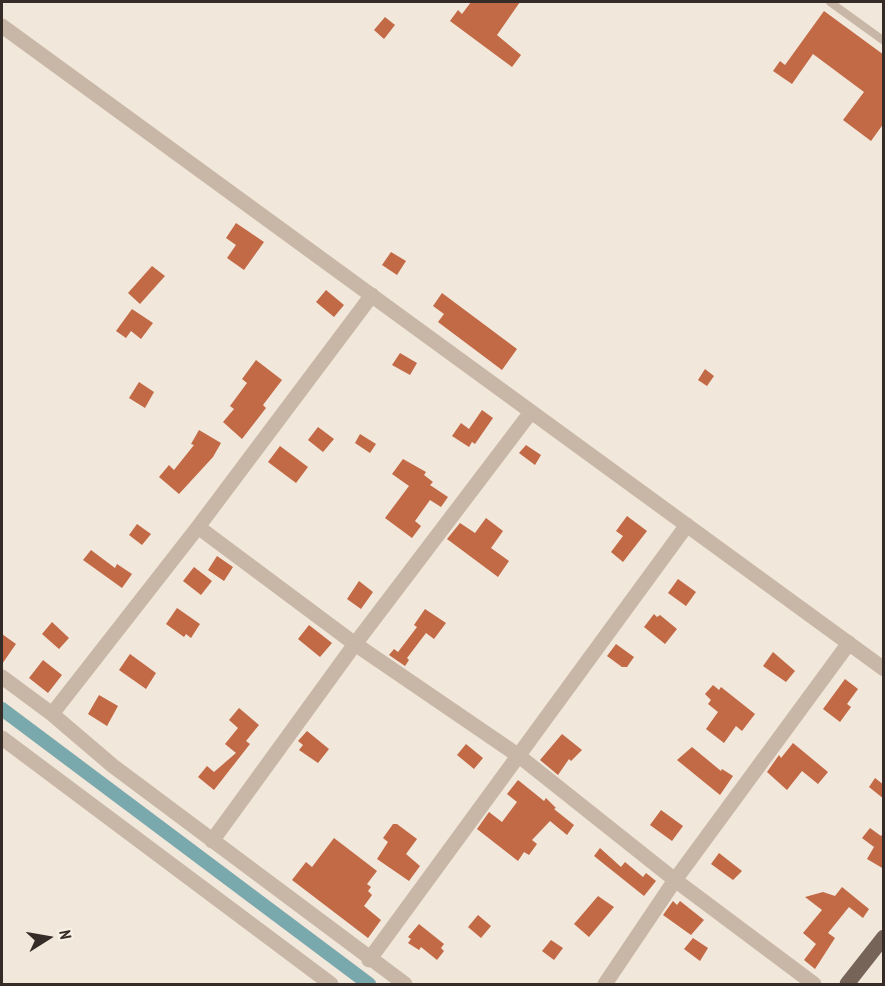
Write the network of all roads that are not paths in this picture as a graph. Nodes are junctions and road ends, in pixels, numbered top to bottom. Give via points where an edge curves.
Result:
1 (830, 2) edge
2 (2, 26) edge
3 (884, 41) edge
4 (372, 294) junction
5 (531, 412) junction
6 (687, 525) junction
7 (198, 527) junction
8 (849, 643) junction
9 (355, 644) junction
10 (884, 669) edge
11 (2, 677) edge
12 (52, 714) junction
13 (2, 738) edge
14 (519, 756) junction
15 (213, 841) junction
16 (675, 880) junction
17 (884, 937) edge
18 (369, 960) junction
19 (331, 984) edge
20 (405, 984) edge
21 (605, 984) edge
22 (814, 984) edge
23 (847, 984) edge

1 - 3 lane
2 - 4 street
4 - 5 street
4 - 7 street
5 - 6 street
5 - 9 street
6 - 8 street
6 - 14 street
7 - 9 street
7 - 12 street
8 - 10 street
8 - 16 street
9 - 14 street
9 - 15 street
11 - 12 street
12 - 15 street via 112,766
13 - 19 street
14 - 16 street
14 - 18 street
15 - 18 street
16 - 21 street
16 - 22 street
17 - 23 main road
18 - 20 street

